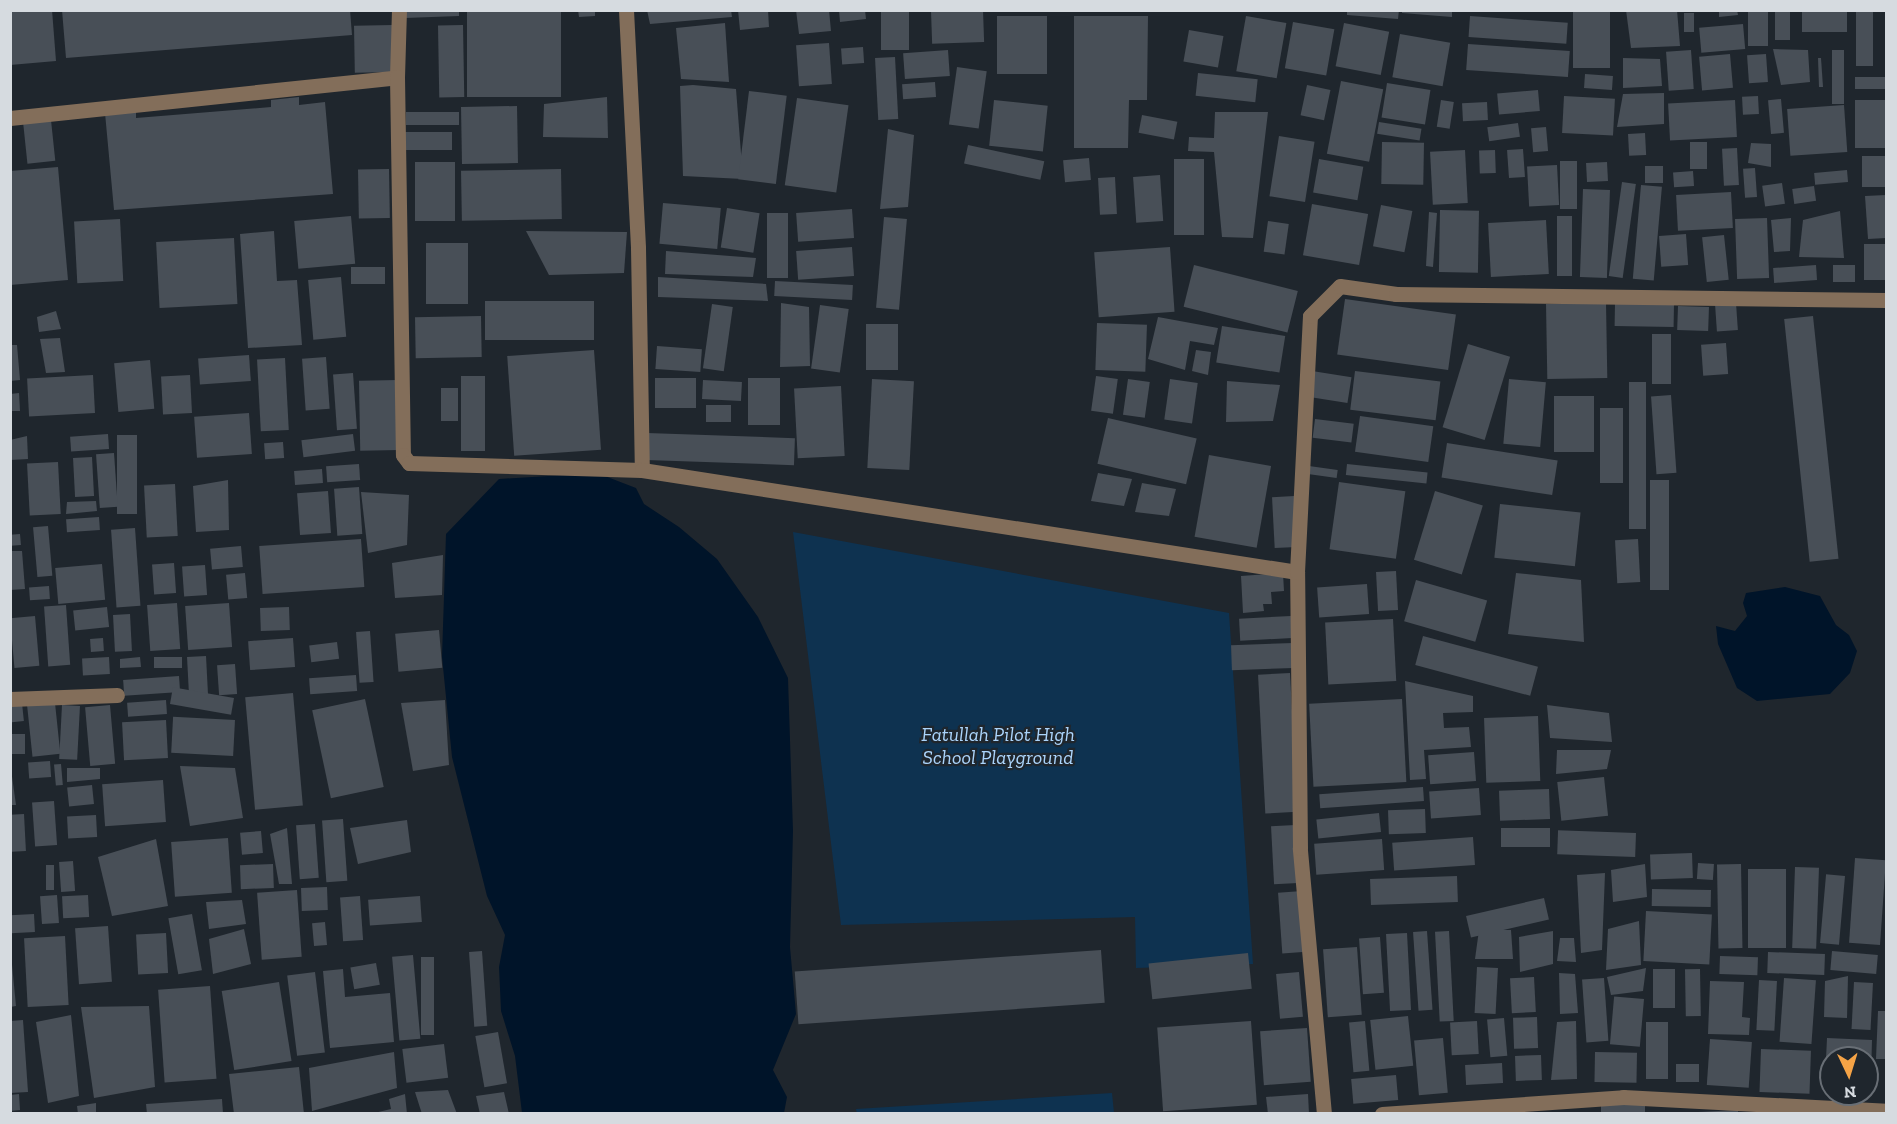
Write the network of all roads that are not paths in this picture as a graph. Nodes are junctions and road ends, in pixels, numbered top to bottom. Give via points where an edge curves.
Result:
1 (399, 10) edge
2 (626, 10) edge
3 (398, 77) junction
4 (10, 118) edge
5 (1887, 300) edge
6 (642, 470) junction
7 (1297, 572) junction
8 (117, 695) dead end
9 (10, 699) edge
10 (1887, 1111) edge
11 (1324, 1113) edge
12 (1382, 1113) edge

1 - 3 street
2 - 6 street via 638,248
3 - 4 street
3 - 6 street via 403,455 416,465
5 - 7 street via 1396,294 1340,286 1310,316
6 - 7 street
7 - 11 street via 1300,848
8 - 9 street
10 - 12 street via 1623,1097

